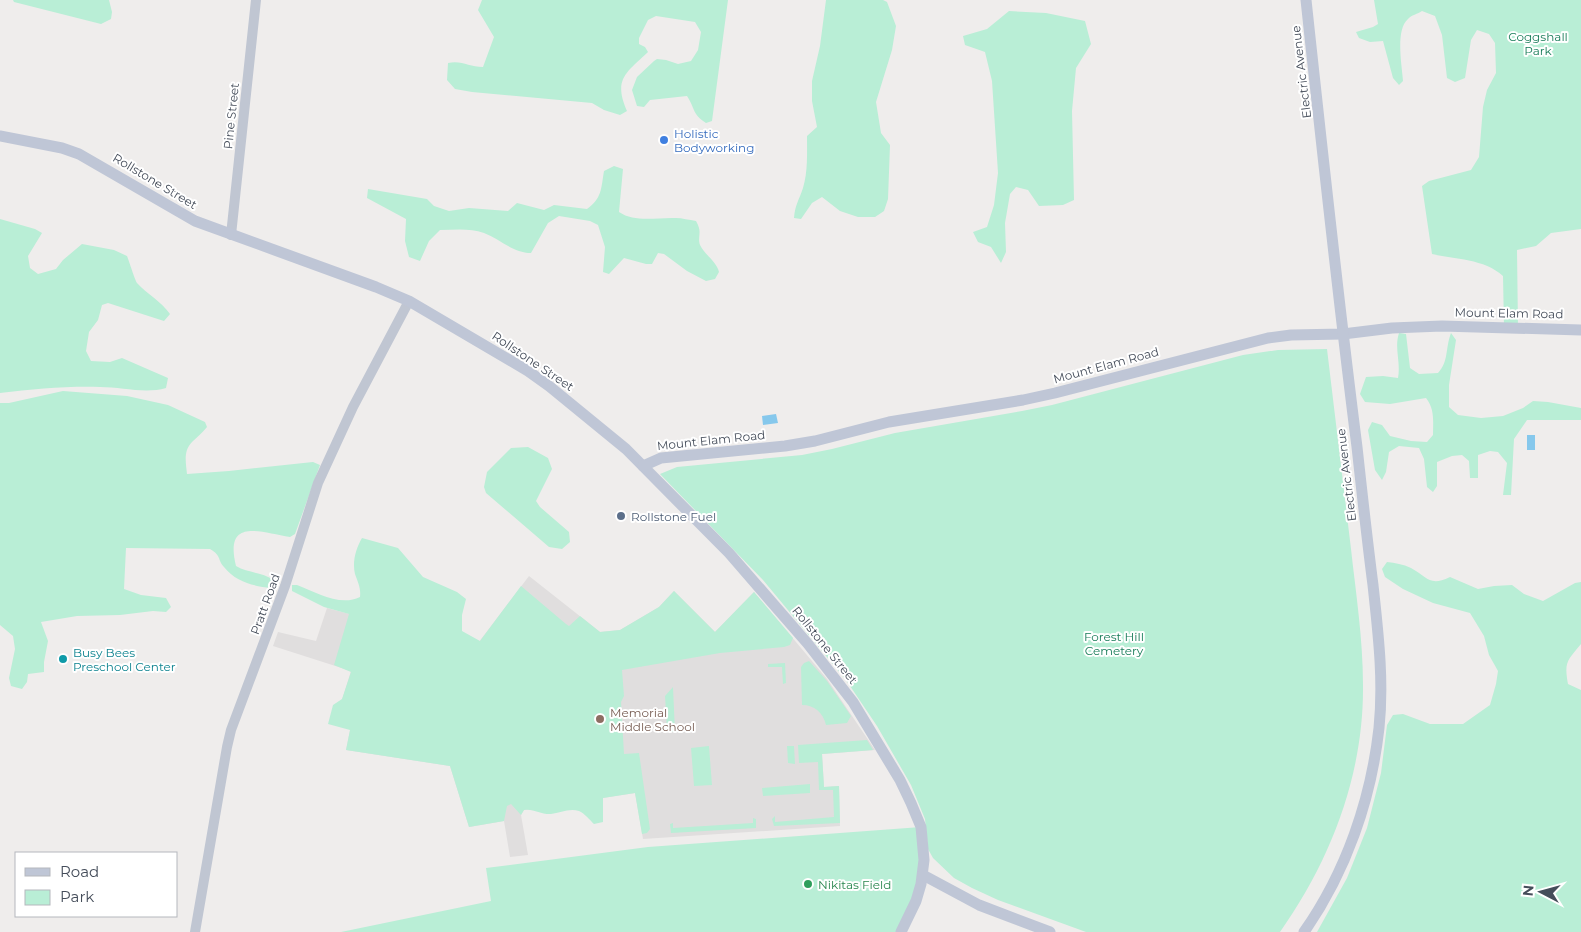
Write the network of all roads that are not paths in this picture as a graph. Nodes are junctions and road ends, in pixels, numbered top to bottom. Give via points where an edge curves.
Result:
1 (256, 0) edge
2 (1306, 0) edge
3 (0, 136) edge
4 (231, 235) junction
5 (409, 301) junction
6 (1581, 330) edge
7 (1343, 334) junction
8 (643, 466) junction
9 (923, 875) junction
10 (195, 932) edge
11 (901, 932) edge
12 (1050, 932) edge
13 (1304, 932) edge

1 - 4 street, Pine Street
2 - 7 main road, Electric Avenue
3 - 4 main road, Rollstone Street via 79,154 185,216
4 - 5 main road, Rollstone Street
5 - 8 main road, Rollstone Street via 549,386
5 - 10 street, Pratt Road via 353,407 318,483 286,586 232,730
6 - 7 main road, Mount Elam Road via 1442,326
7 - 8 main road, Mount Elam Road via 1291,335 1255,340 1023,400 889,422 815,442 661,458
7 - 13 main road, Electric Avenue via 1378,636 1380,713 1371,775 1357,825 1335,880
8 - 9 main road, Rollstone Street via 750,577 838,682 871,730 912,803 921,827
9 - 11 main road, Rollstone Street via 916,901
9 - 12 main road via 984,907

